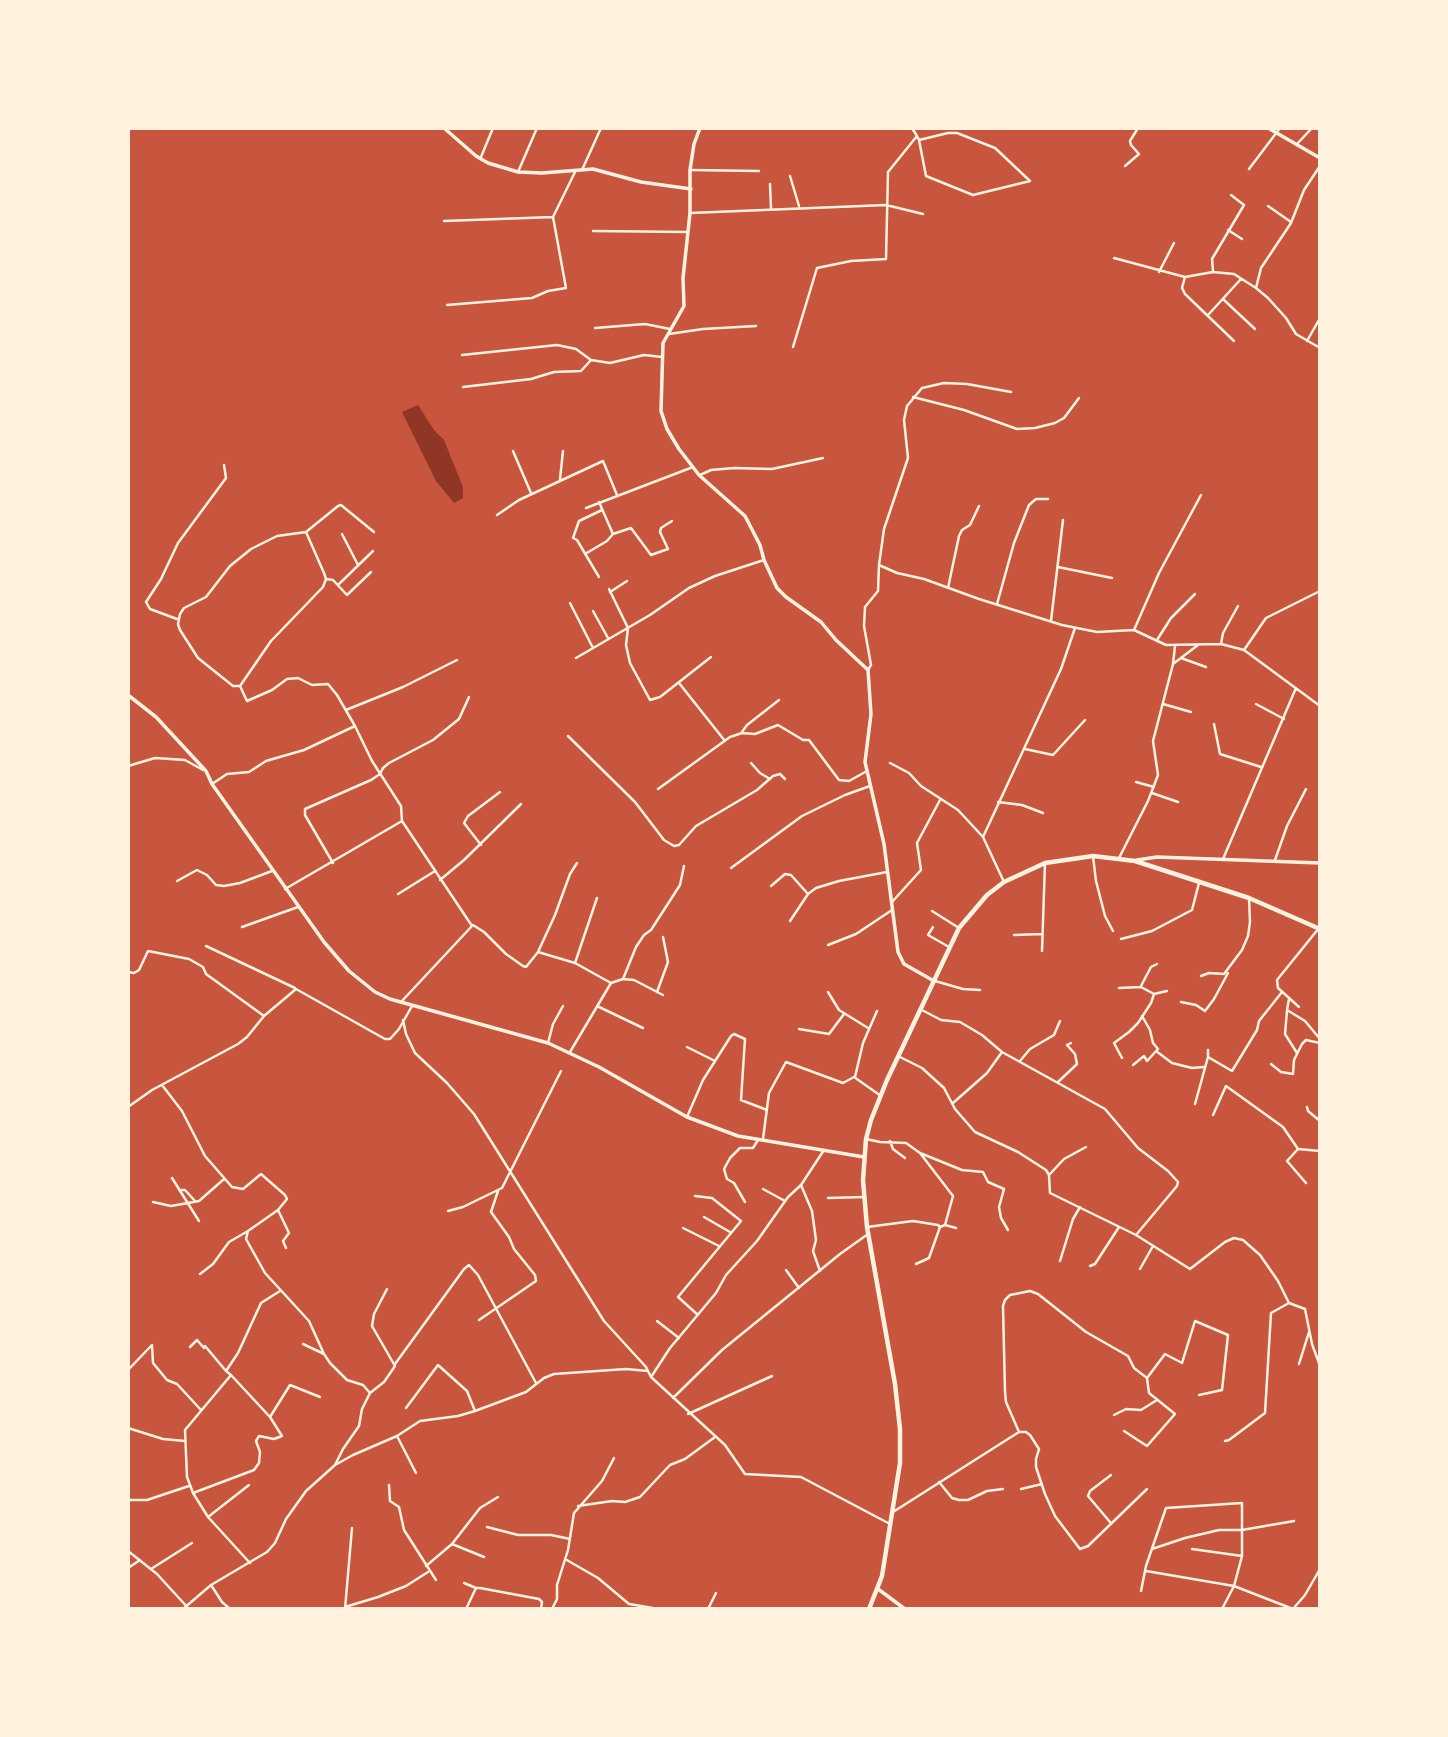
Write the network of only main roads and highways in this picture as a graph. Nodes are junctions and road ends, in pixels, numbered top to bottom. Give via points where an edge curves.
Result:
1 (1320, 928) edge
2 (869, 1609) edge

1 - 2 main road via 1199,881 1135,861 1093,856 1045,863 1004,882 959,928 881,1096 866,1139 868,1231 901,1429 893,1512 878,1589

